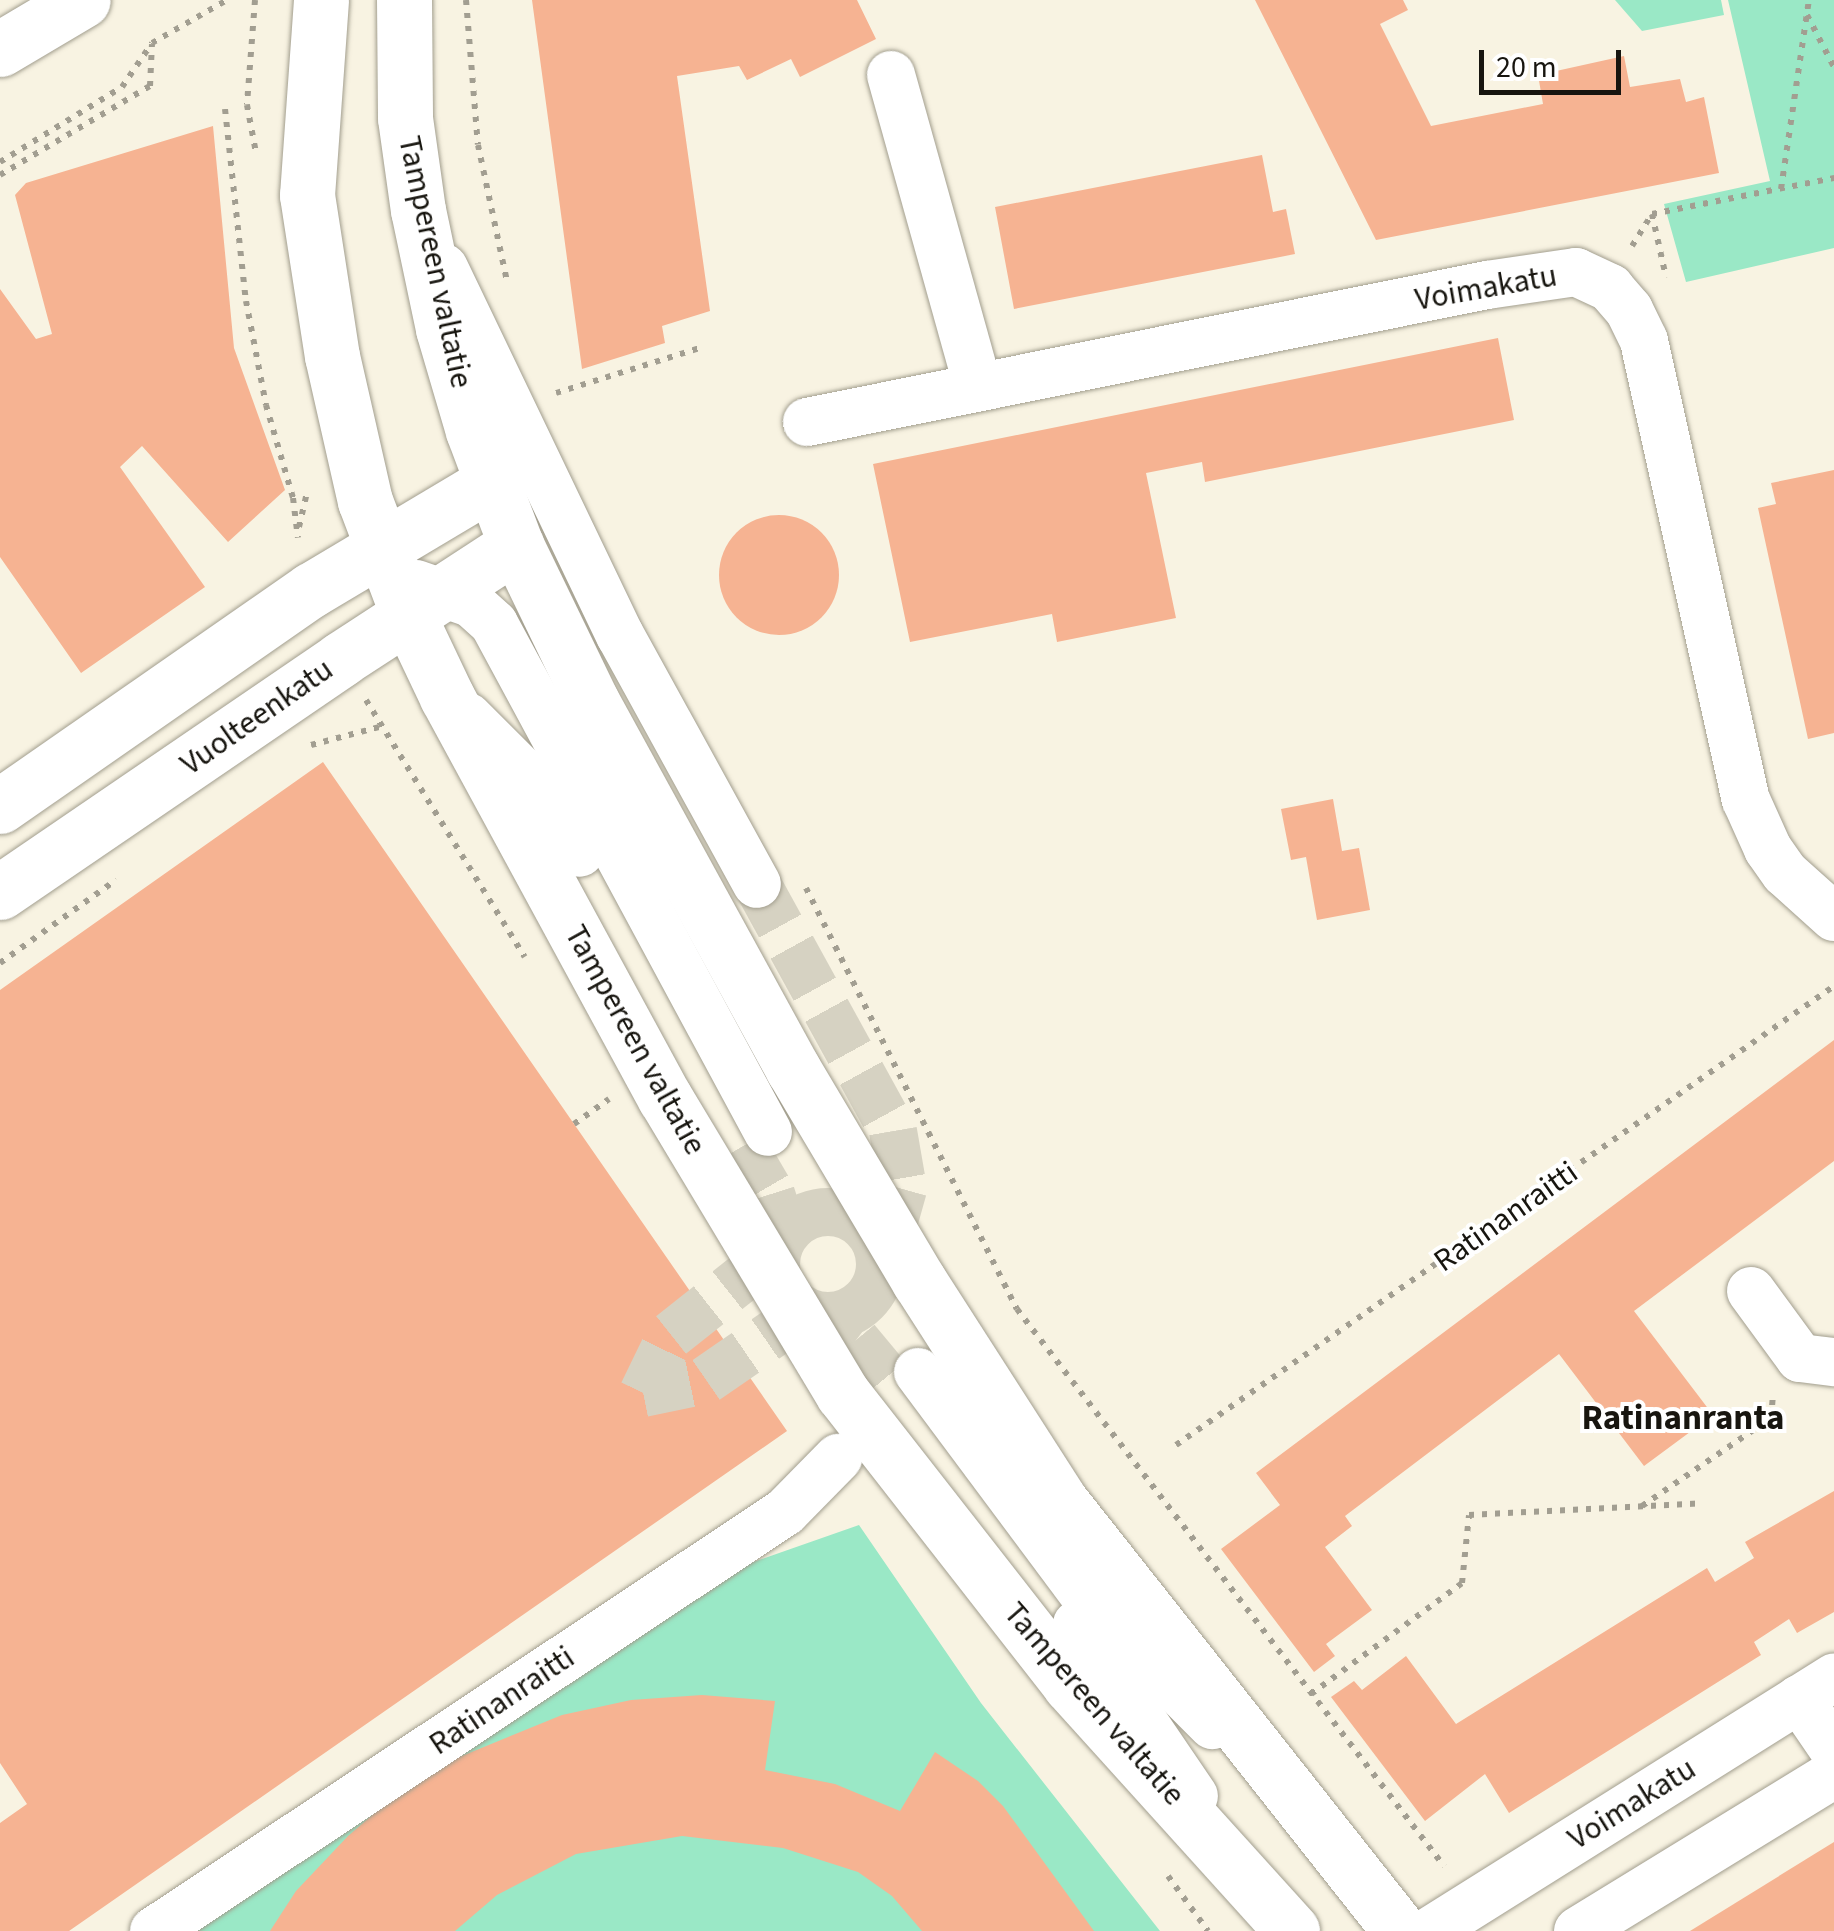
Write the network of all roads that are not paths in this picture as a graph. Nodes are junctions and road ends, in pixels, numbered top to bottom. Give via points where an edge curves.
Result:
1 (83, 0) edge
2 (321, 0) edge
3 (404, 0) edge
4 (436, 0) edge
5 (0, 49) edge
6 (891, 75) dead end
7 (405, 118) junction
8 (418, 210) junction
9 (978, 387) junction
10 (808, 422) dead end
11 (492, 482) junction
12 (516, 545) junction
13 (407, 583) junction
14 (448, 697) junction
15 (0, 806) edge
16 (777, 878) tunnel mouth
17 (0, 892) edge
18 (1834, 916) edge
19 (1751, 1292) dead end
20 (1817, 1360) edge
21 (838, 1458) dead end
22 (1817, 1689) edge
23 (1834, 1750) edge
24 (1834, 1774) edge
25 (1341, 1856) junction
26 (1248, 1878) junction
27 (154, 1931) edge
28 (1292, 1931) edge
29 (1400, 1931) edge
30 (1430, 1931) edge
31 (1578, 1931) edge

1 - 5 main road
2 - 13 main road, Tampereen valtatie via 307,195 354,457
3 - 7 main road, Tampereen valtatie
4 - 7 main road via 436,72
6 - 9 street
7 - 8 main road, Tampereen valtatie
8 - 11 main road, Tampereen valtatie via 443,329
8 - 16 street via 620,635
9 - 10 street, Voimakatu
9 - 18 street, Voimakatu via 1487,285 1576,272 1610,288 1644,341 1746,800 1785,873
11 - 12 main road, Tampereen valtatie
11 - 13 main road, Vuolteenkatu
12 - 13 main road, Vuolteenkatu
12 - 25 main road, Tampereen valtatie via 710,923 919,1281 1061,1502
13 - 14 main road, Tampereen valtatie
13 - 14 street via 471,603 494,624 756,1139 551,800
13 - 15 main road, Vuolteenkatu via 325,581
13 - 17 main road, Vuolteenkatu
14 - 26 main road, Tampereen valtatie via 674,1114 843,1394 1070,1685
19 - 20 street
21 - 27 street, Ratinanraitti via 786,1512
22 - 23 street
22 - 30 street, Voimakatu
24 - 31 street
25 - 26 street via 1088,1601 906,1380 1104,1658
25 - 29 main road, Tampereen valtatie
26 - 28 main road, Tampereen valtatie

